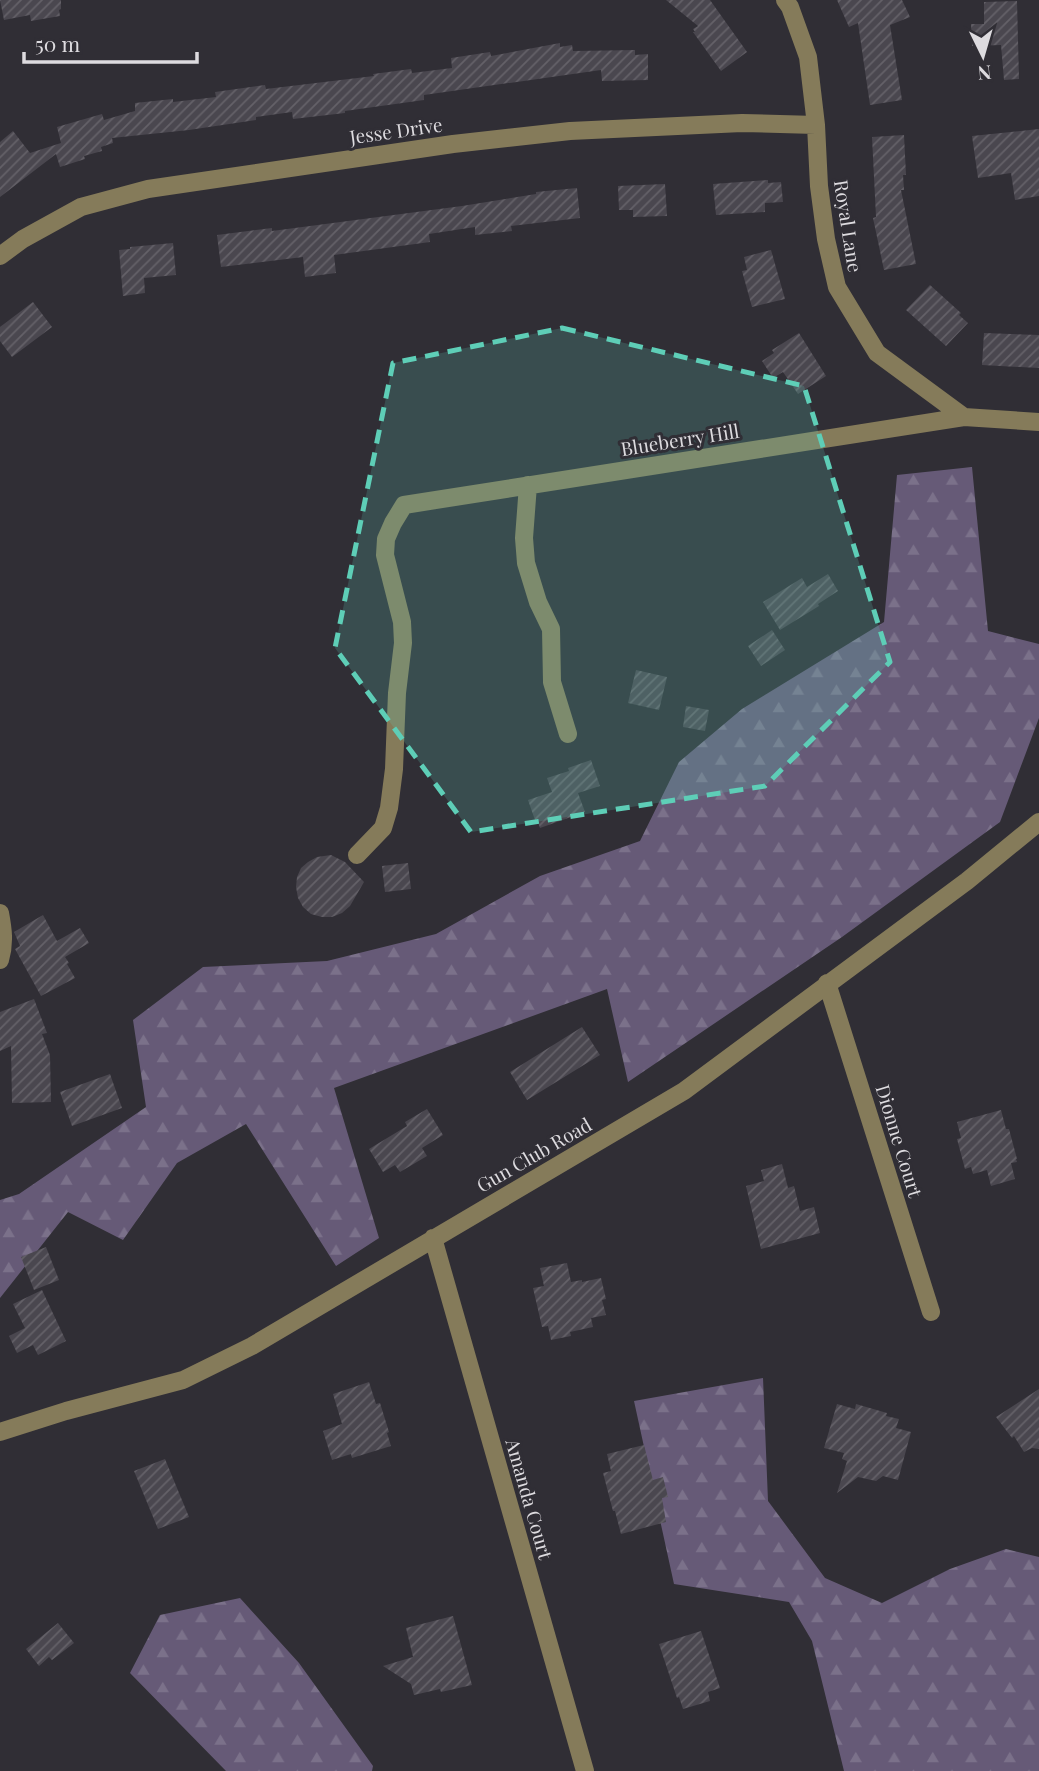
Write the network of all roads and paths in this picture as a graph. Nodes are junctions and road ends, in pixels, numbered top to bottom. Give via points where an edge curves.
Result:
1 (785, 0) edge
2 (816, 125) junction
3 (0, 256) edge
4 (964, 417) junction
5 (1039, 422) edge
6 (528, 485) junction
7 (568, 734) dead end
8 (1039, 822) edge
9 (357, 856) dead end
10 (0, 913) edge
11 (0, 960) edge
12 (827, 984) junction
13 (433, 1238) junction
14 (930, 1312) dead end
15 (0, 1432) edge
16 (585, 1771) edge

1 - 2 street, Royal Lane via 808,57
2 - 3 street, Jesse Drive via 742,123 570,131 148,190 81,207
2 - 4 street, Royal Lane via 822,213 837,287 877,353
4 - 5 street
4 - 6 street, Blueberry Hill
6 - 7 street via 526,563 551,629 552,682
6 - 9 street, Blueberry Hill via 404,505 393,523 385,555 403,643 394,769 383,828
8 - 12 street, Gun Club Road
10 - 11 street via 4,937
12 - 13 street, Gun Club Road via 684,1091
12 - 14 street, Dionne Court
13 - 15 street, Gun Club Road via 252,1346 183,1380
13 - 16 street, Amanda Court

